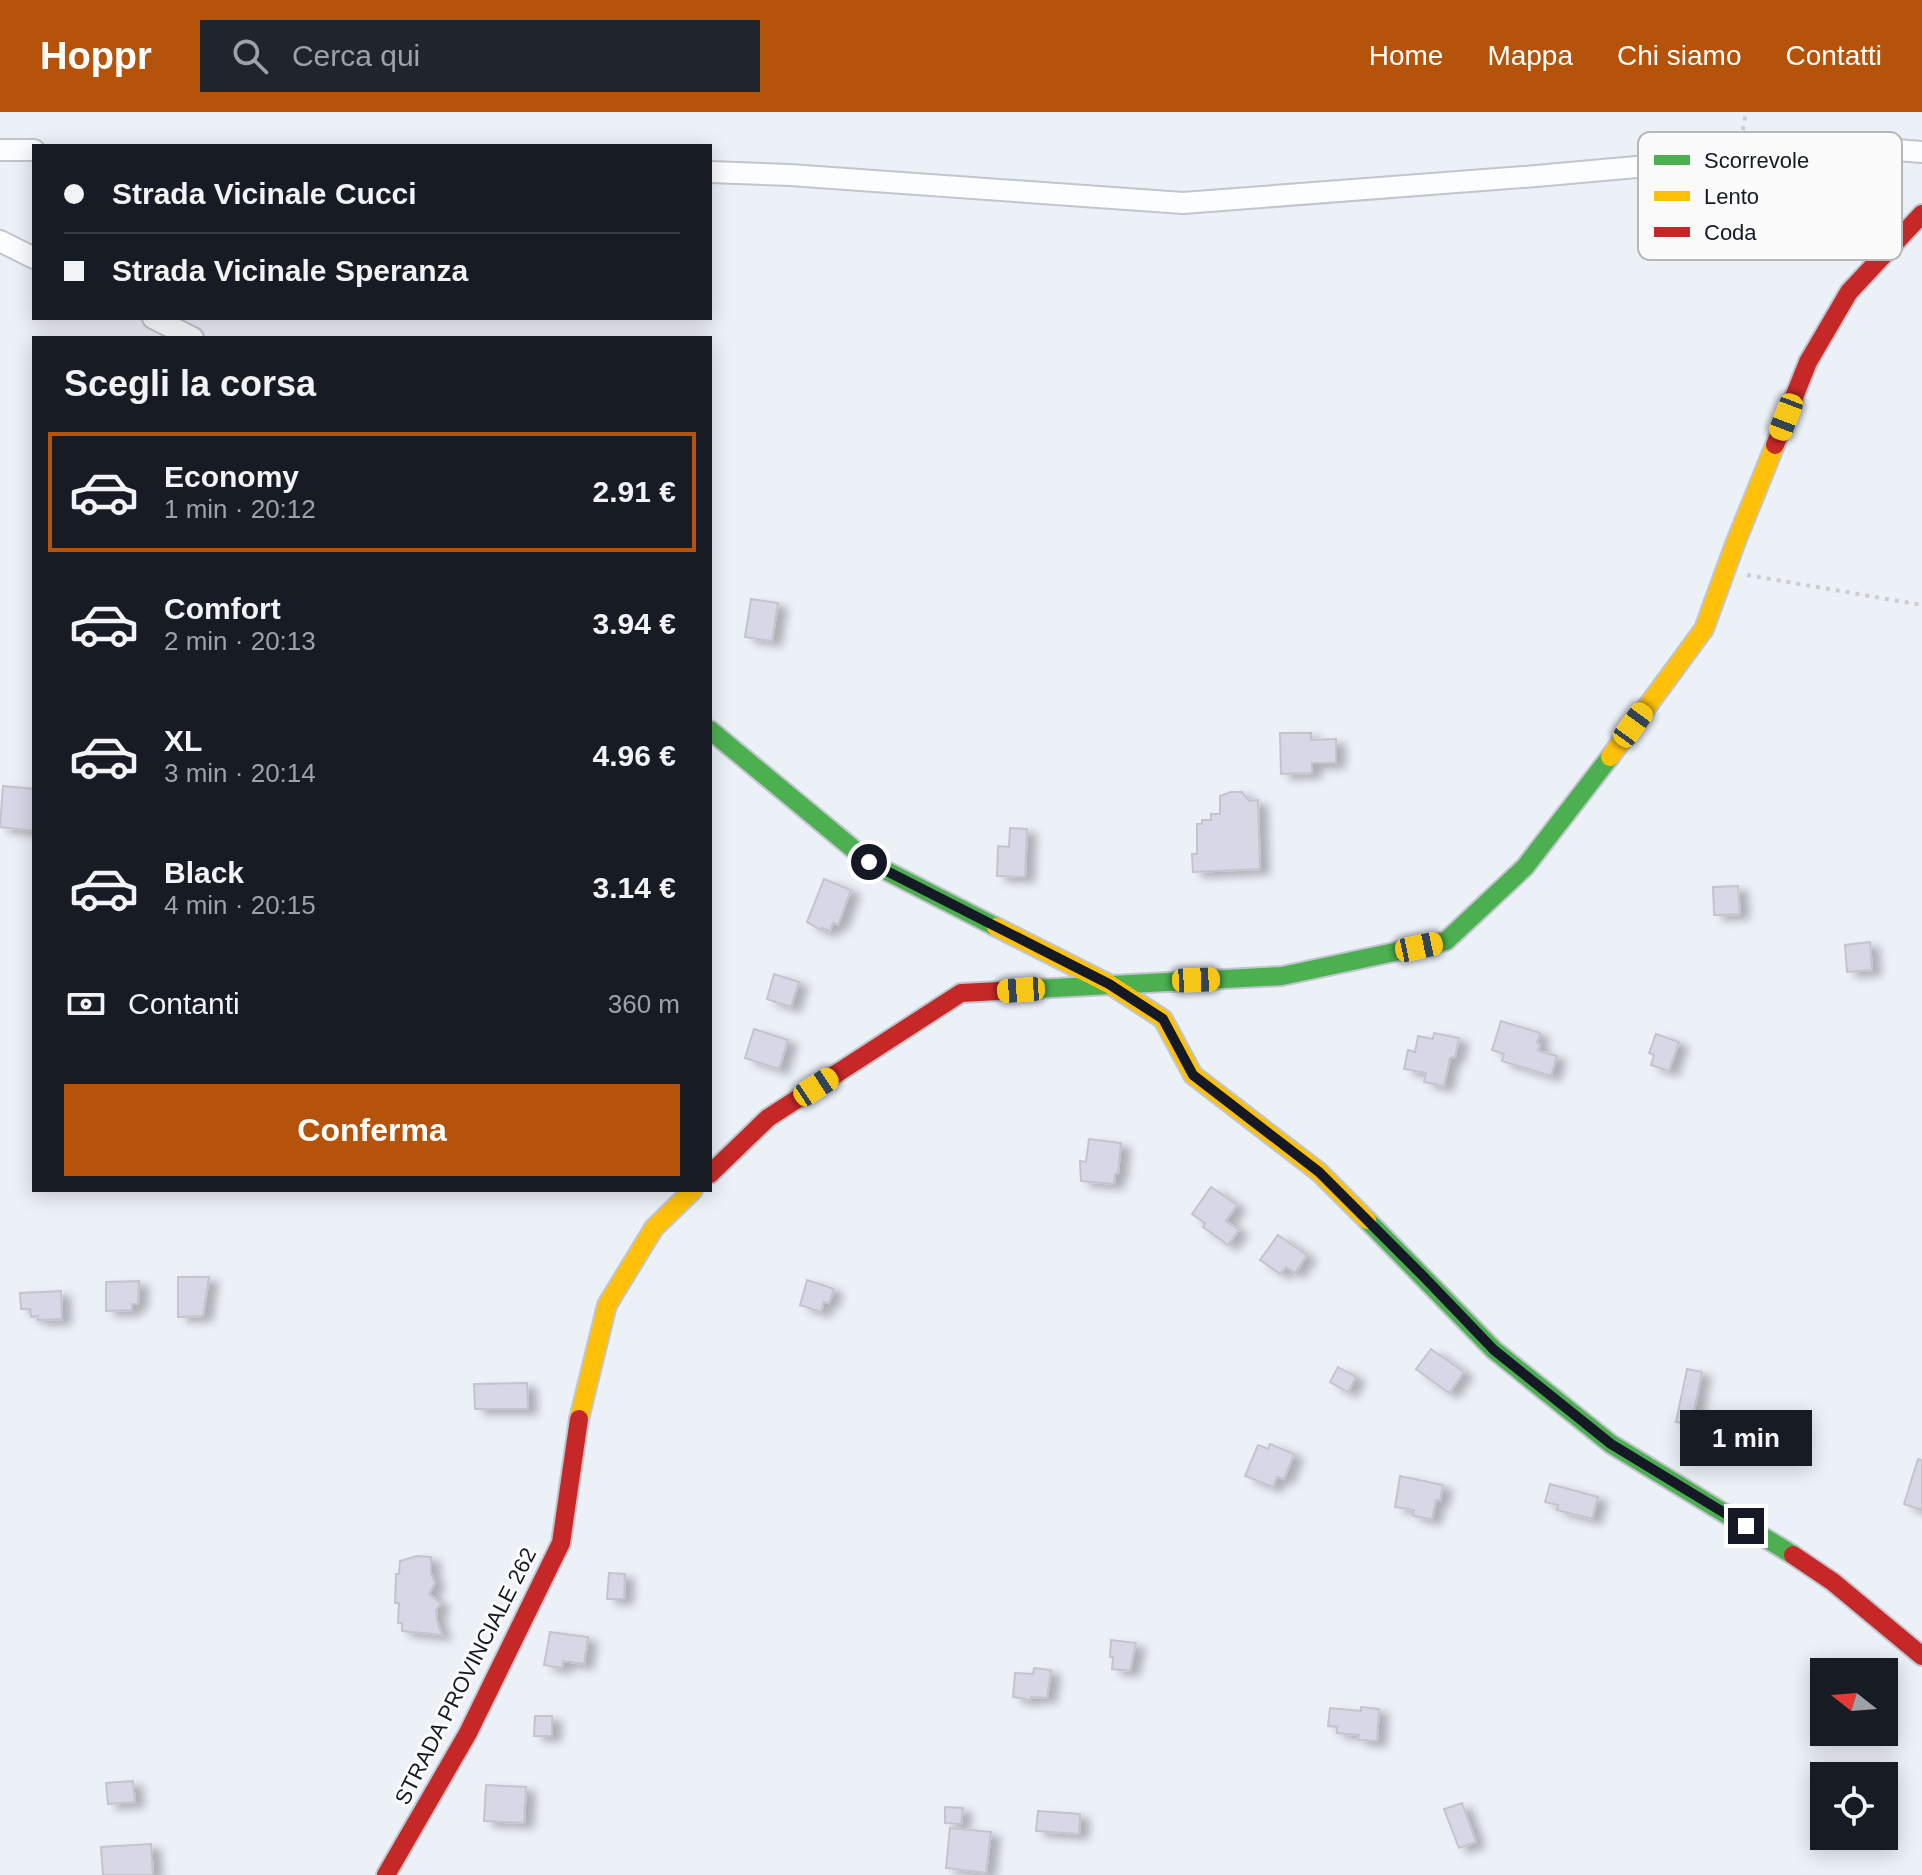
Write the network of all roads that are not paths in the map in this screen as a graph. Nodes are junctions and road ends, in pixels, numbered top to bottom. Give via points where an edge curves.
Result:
1 (0, 150) edge
2 (32, 150) edge
3 (1902, 150) edge
4 (1922, 152) edge
5 (1638, 167) edge
6 (712, 172) edge
7 (1922, 214) edge
8 (1902, 235) edge
9 (0, 241) edge
10 (32, 257) edge
11 (1879, 260) edge
12 (157, 320) edge
13 (189, 336) edge
14 (712, 731) edge
15 (1109, 984) junction
16 (712, 1172) edge
17 (691, 1192) edge
18 (1922, 1656) edge
19 (386, 1875) edge

1 - 2 street
3 - 4 street
5 - 6 street via 1183,203
7 - 8 street
9 - 10 street
11 - 15 street via 1849,292 1808,362 1704,629 1525,867 1446,941 1282,976
12 - 13 street
14 - 15 street via 869,862
15 - 16 street via 961,993 768,1118
15 - 18 street via 1163,1019 1193,1075 1319,1172 1494,1350 1611,1444 1822,1574
17 - 19 street, STRADA PROVINCIALE 262 via 654,1228 607,1305 580,1412 561,1543 468,1733

